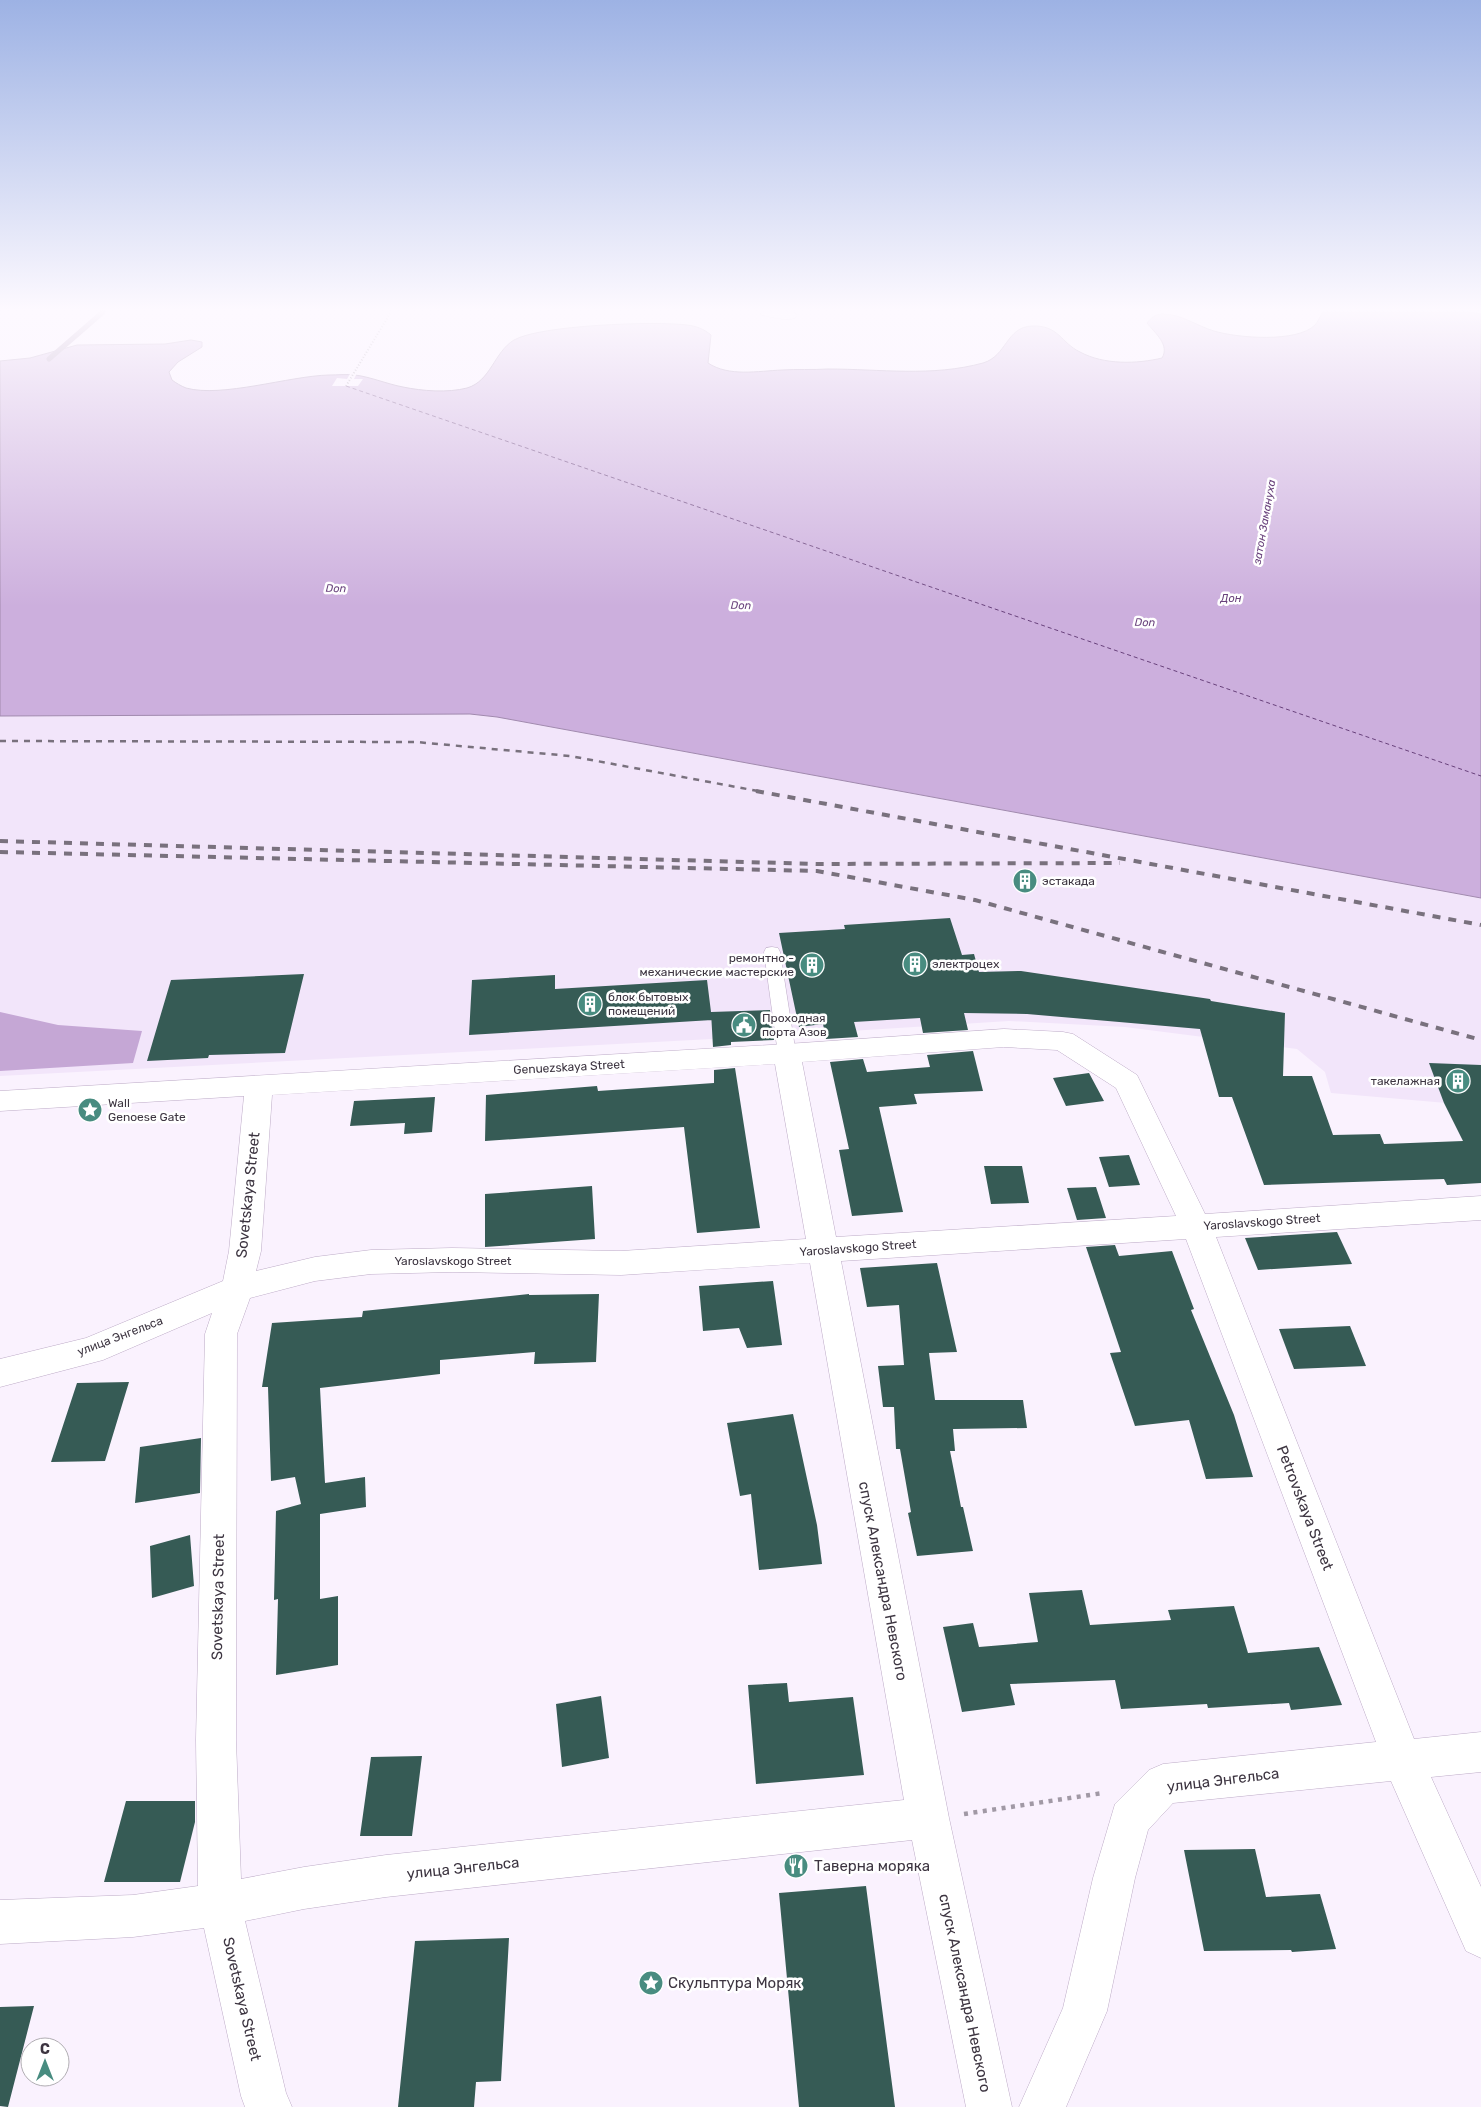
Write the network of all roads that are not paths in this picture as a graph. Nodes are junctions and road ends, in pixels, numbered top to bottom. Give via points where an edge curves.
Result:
1 (772, 952) dead end
2 (787, 1054) junction
3 (1127, 1082) joint
4 (258, 1085) junction
5 (0, 1101) edge
6 (1481, 1208) edge
7 (1196, 1226) junction
8 (822, 1251) junction
9 (236, 1289) junction
10 (0, 1373) edge
11 (1481, 1752) edge
12 (1403, 1761) junction
13 (928, 1818) junction
14 (220, 1905) junction
15 (0, 1922) edge
16 (1481, 1936) edge
17 (261, 2104) edge
18 (989, 2107) edge
19 (1042, 2107) edge

1 - 2 lane
2 - 3 street, Genuezskaya Street via 1004,1038 1063,1041
2 - 4 street, Genuezskaya Street
2 - 8 street, спуск Александра Невского
3 - 7 street, Petrovskaya Street
4 - 5 street, Genuezskaya Street
4 - 9 street, Sovetskaya Street via 245,1251
6 - 7 street, Yaroslavskogo Street
7 - 8 street, Yaroslavskogo Street
7 - 12 street, Petrovskaya Street
8 - 9 street, Yaroslavskogo Street via 621,1263 371,1262 315,1269
8 - 13 street, спуск Александра Невского
9 - 10 street, улица Энгельса via 91,1350
9 - 14 street, Sovetskaya Street via 221,1334 216,1740
11 - 12 street, улица Энгельса
12 - 16 street, Petrovskaya Street
12 - 19 street, улица Энгельса via 1163,1784 1130,1819 1085,2011
13 - 14 street, улица Энгельса via 386,1876
13 - 18 street, спуск Александра Невского
14 - 15 street, улица Энгельса via 133,1916
14 - 17 street, Sovetskaya Street

